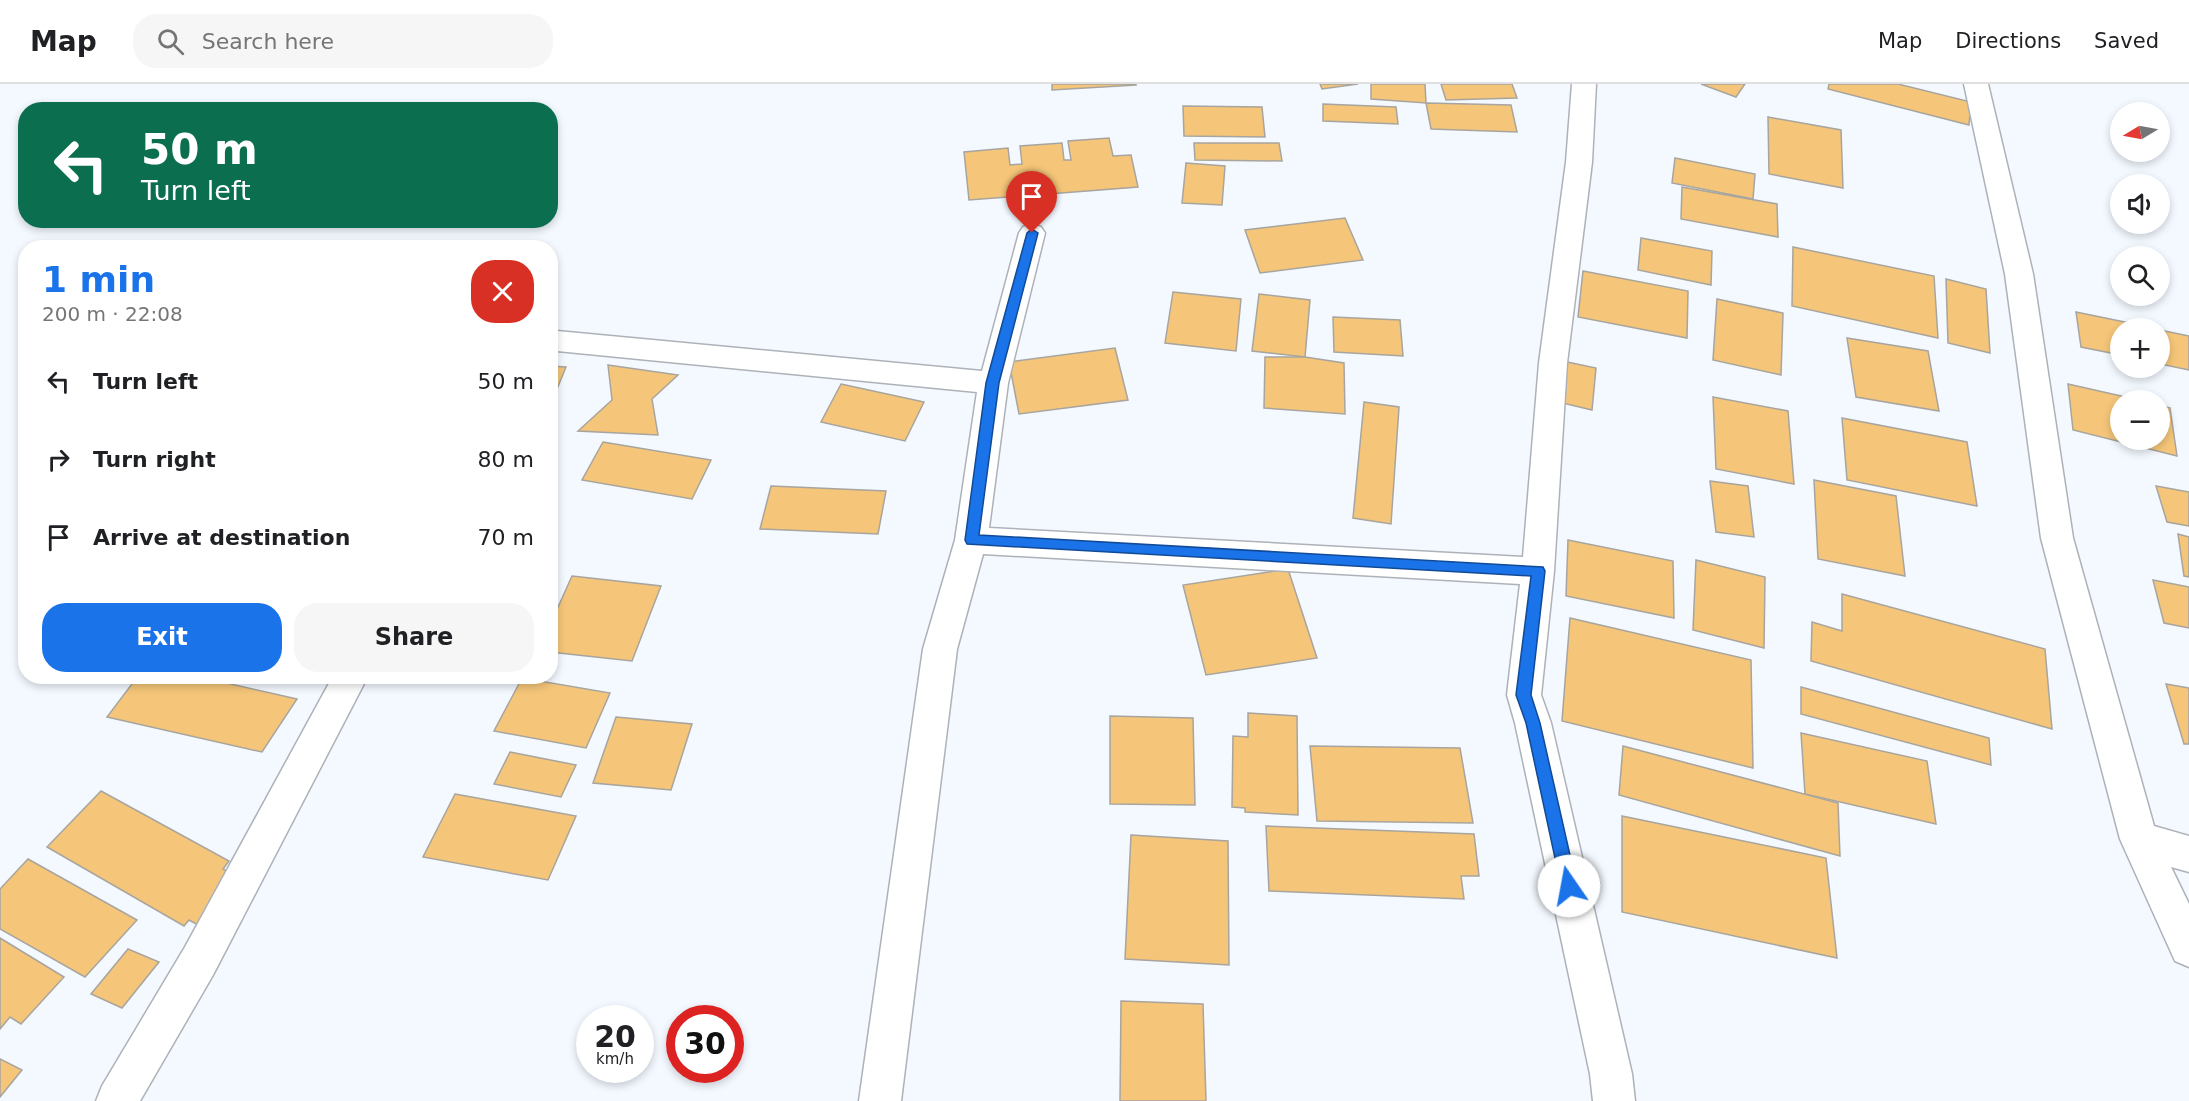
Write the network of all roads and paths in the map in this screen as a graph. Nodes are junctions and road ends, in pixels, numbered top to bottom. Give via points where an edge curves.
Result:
1 (1584, 84) edge
2 (1976, 84) edge
3 (1032, 233) dead end
4 (558, 341) edge
5 (993, 383) junction
6 (971, 540) junction
7 (1538, 571) junction
8 (347, 684) edge
9 (2139, 840) junction
10 (2189, 855) edge
11 (2189, 947) edge
12 (117, 1101) edge
13 (880, 1101) edge
14 (1614, 1101) edge

1 - 7 street via 1579,162 1553,363
2 - 9 street via 2019,274 2057,537
3 - 5 street
4 - 5 street
5 - 6 street
6 - 7 street
6 - 13 street via 940,649
7 - 14 street via 1524,695
8 - 12 street via 200,961
9 - 10 street
9 - 11 street

